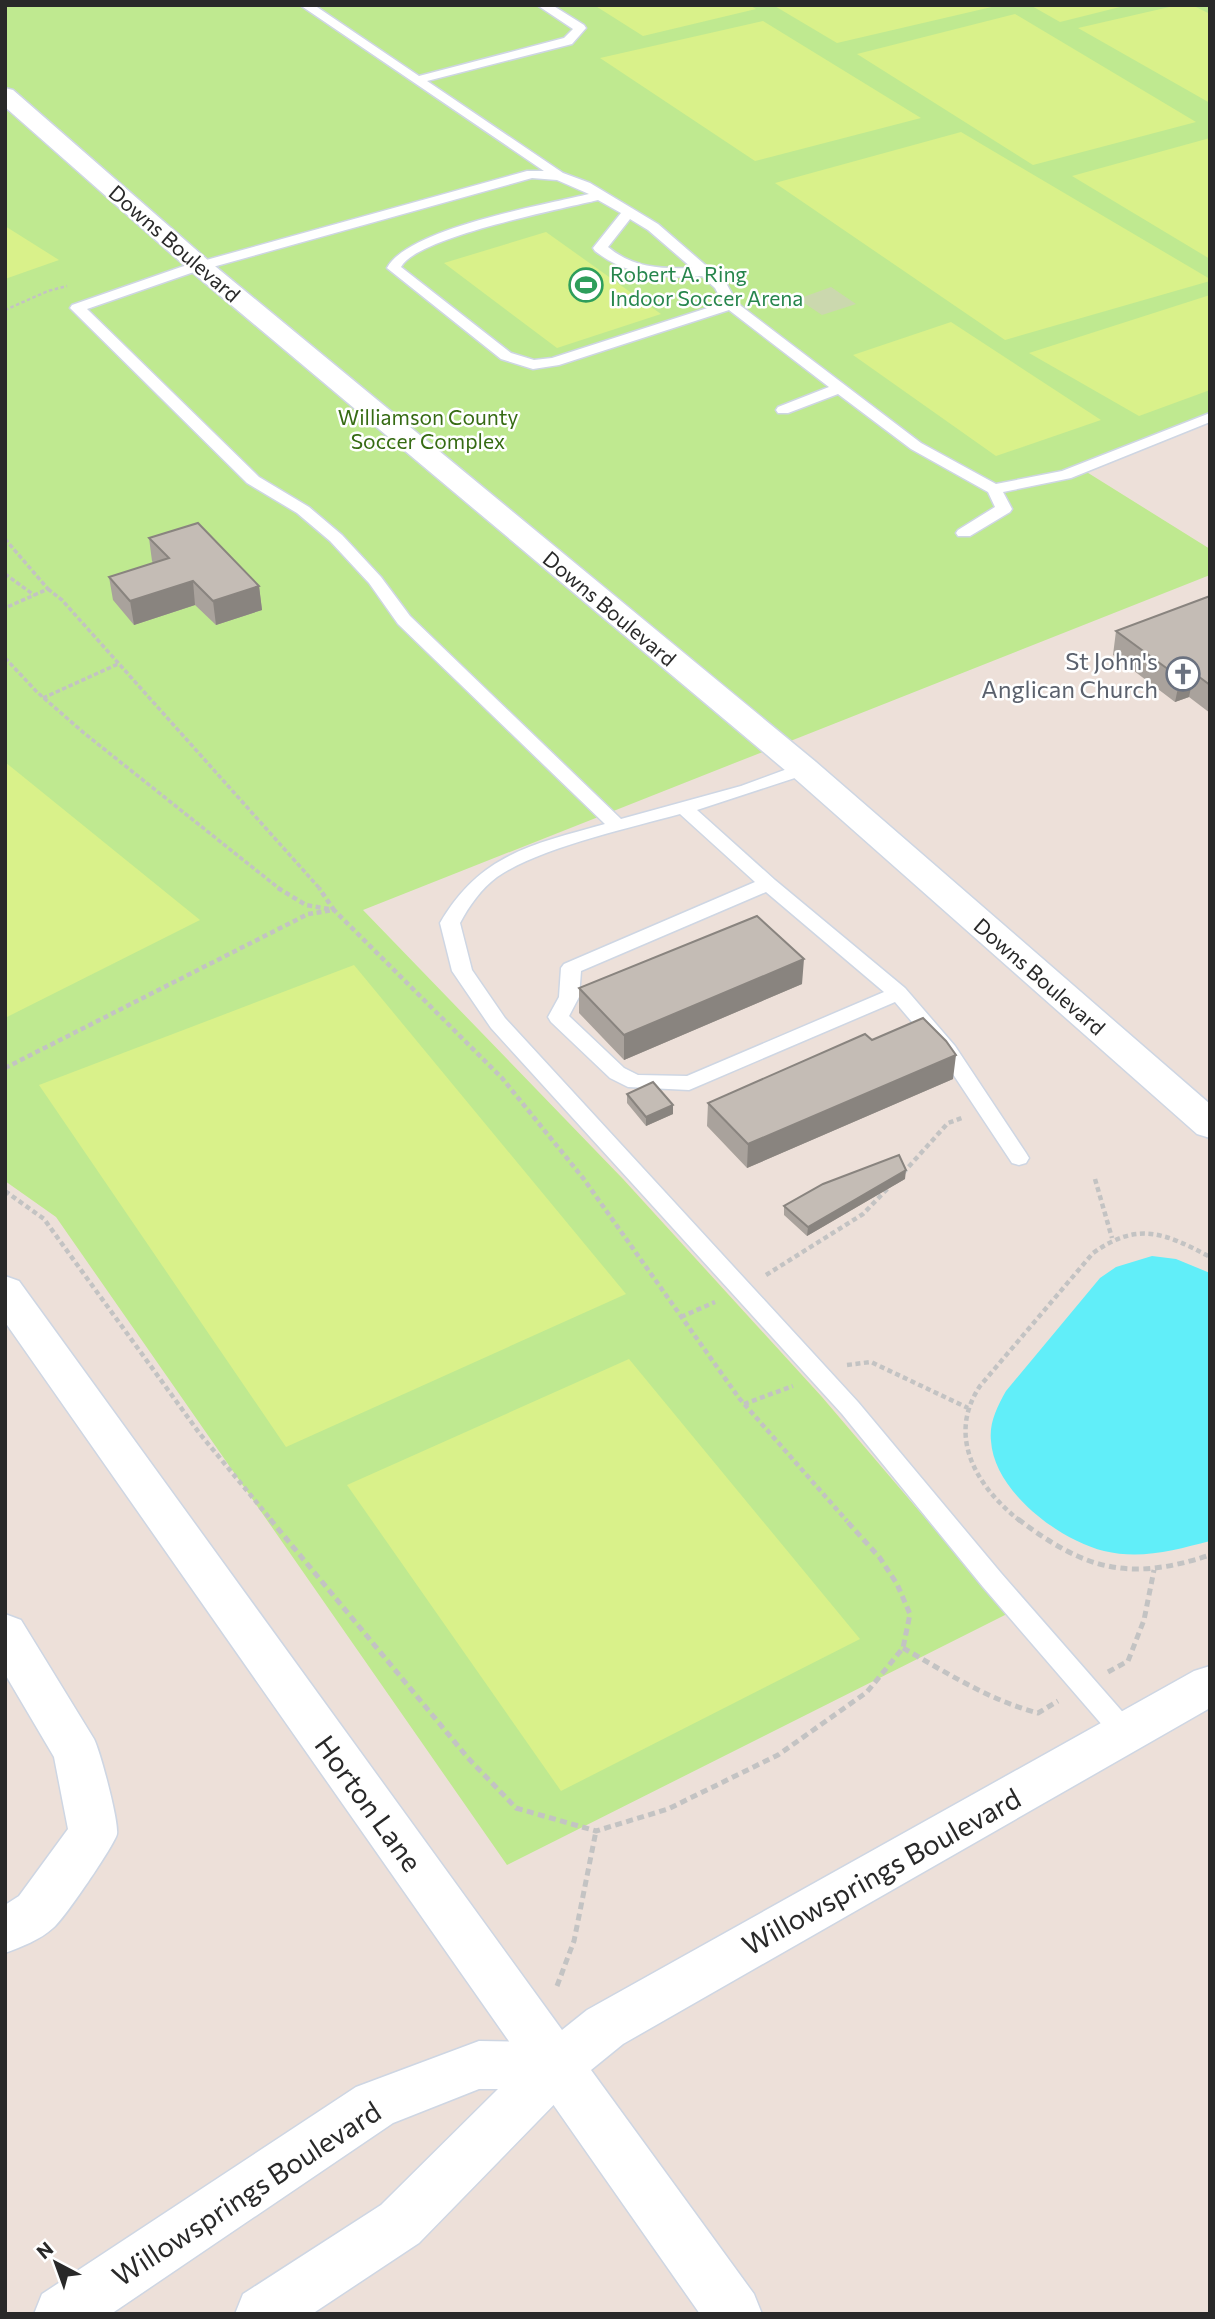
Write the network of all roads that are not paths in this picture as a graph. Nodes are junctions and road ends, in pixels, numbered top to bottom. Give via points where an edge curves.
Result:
1 (306, 5) edge
2 (543, 5) edge
3 (417, 80) junction
4 (5, 95) edge
5 (559, 176) junction
6 (600, 195) junction
7 (628, 212) junction
8 (201, 267) junction
9 (705, 272) junction
10 (731, 305) junction
11 (839, 388) junction
12 (783, 410) dead end
13 (1210, 417) edge
14 (994, 489) junction
15 (964, 533) dead end
16 (804, 769) junction
17 (683, 807) junction
18 (617, 825) junction
19 (768, 884) junction
20 (898, 993) junction
21 (1210, 1125) edge
22 (1020, 1158) dead end
23 (5, 1291) edge
24 (5, 1633) edge
25 (1206, 1693) edge
26 (1125, 1733) junction
27 (5, 1931) edge
28 (557, 2066) junction
29 (62, 2314) edge
30 (263, 2314) edge
31 (734, 2314) edge

1 - 3 lane
2 - 3 lane via 580,28 568,41
3 - 5 lane
4 - 8 street, Downs Boulevard
5 - 6 lane
5 - 8 lane via 532,174
6 - 7 lane
6 - 10 lane via 448,235 408,253 394,268 506,356 533,365
7 - 9 lane via 653,227
7 - 9 lane via 600,248 611,259 635,270
8 - 16 street, Downs Boulevard
8 - 18 lane via 77,308 253,480 303,510 336,538 375,579 404,620
9 - 10 lane via 721,285
10 - 11 lane
11 - 12 lane
11 - 14 lane via 916,446
13 - 14 lane via 1066,475
14 - 15 lane via 1004,509
16 - 17 lane via 758,788
16 - 21 street, Downs Boulevard
17 - 18 lane
17 - 19 lane
18 - 26 lane via 497,868 463,900 450,923 462,971 498,1023 850,1408
19 - 20 lane
19 - 20 lane via 570,968 569,997 558,1017 617,1073 635,1082 689,1083
20 - 22 lane via 948,1051
23 - 28 street, Horton Lane
24 - 27 street via 77,1753 93,1833 37,1912
25 - 26 street, Willowsprings Boulevard
26 - 28 street, Willowsprings Boulevard via 605,2027
28 - 29 street, Willowsprings Boulevard via 479,2065 375,2105
28 - 30 street, Willowsprings Boulevard via 400,2224
28 - 31 street, Horton Lane

